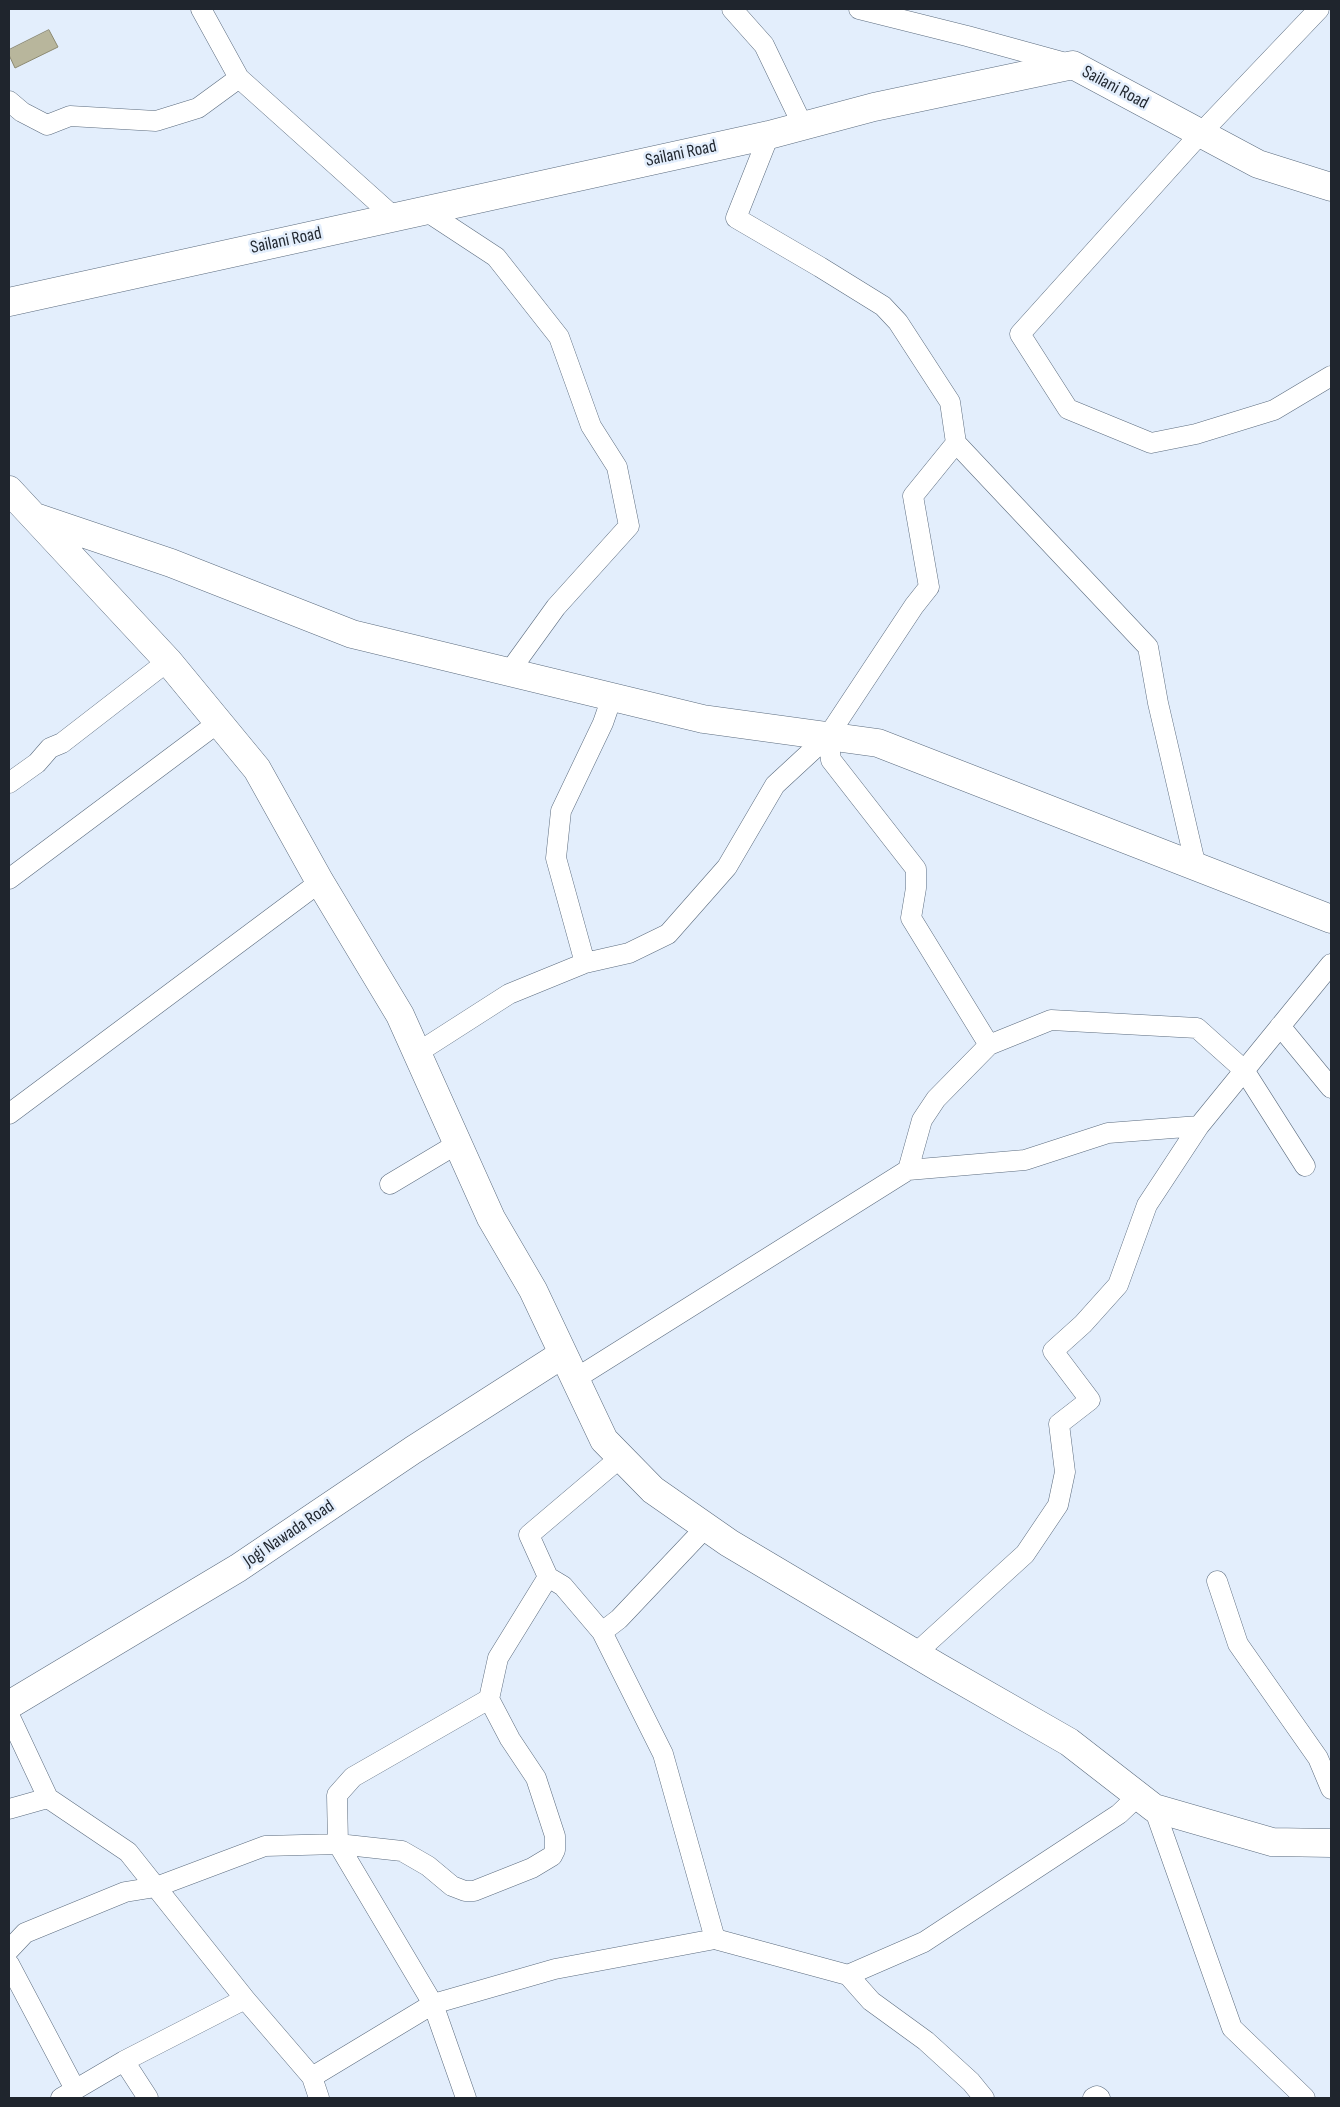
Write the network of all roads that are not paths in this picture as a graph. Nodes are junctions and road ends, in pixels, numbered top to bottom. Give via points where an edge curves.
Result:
1 (201, 9) edge
2 (732, 9) edge
3 (859, 9) edge
4 (1319, 9) edge
5 (1073, 65) junction
6 (239, 78) junction
7 (9, 101) edge
8 (803, 126) junction
9 (1201, 133) junction
10 (769, 135) junction
11 (1331, 187) edge
12 (426, 211) junction
13 (394, 217) junction
14 (9, 302) edge
15 (1331, 376) edge
16 (956, 443) junction
17 (19, 507) edge
18 (168, 661) junction
19 (509, 672) junction
20 (612, 697) junction
21 (219, 722) junction
22 (828, 736) junction
23 (9, 783) edge
24 (1196, 867) junction
25 (9, 879) edge
26 (320, 882) junction
27 (1331, 920) edge
28 (586, 963) junction
29 (1331, 964) edge
30 (1280, 1026) junction
31 (989, 1045) junction
32 (417, 1054) junction
33 (1244, 1070) junction
34 (1331, 1088) edge
35 (9, 1114) edge
36 (1199, 1126) junction
37 (457, 1144) junction
38 (1305, 1166) dead end
39 (908, 1170) junction
40 (390, 1184) dead end
41 (563, 1354) junction
42 (575, 1379) junction
43 (621, 1456) junction
44 (706, 1527) junction
45 (548, 1577) junction
46 (1217, 1581) dead end
47 (602, 1632) junction
48 (915, 1654) junction
49 (489, 1699) junction
50 (9, 1705) edge
51 (9, 1715) edge
52 (1331, 1790) edge
53 (48, 1798) junction
54 (1146, 1802) junction
55 (9, 1809) edge
56 (1331, 1843) edge
57 (338, 1844) junction
58 (156, 1887) junction
59 (715, 1939) junction
60 (9, 1950) edge
61 (9, 1964) edge
62 (848, 1975) junction
63 (245, 1999) junction
64 (433, 2004) junction
65 (124, 2061) junction
66 (312, 2077) junction
67 (68, 2094) edge
68 (148, 2098) edge
69 (319, 2098) edge
70 (466, 2098) edge
71 (984, 2098) edge
72 (1093, 2098) edge
73 (1100, 2098) edge
74 (1305, 2098) edge

1 - 6 street
2 - 8 street via 764,45
3 - 5 street
4 - 9 street
5 - 8 street, Sailani Road via 874,107
5 - 9 street, Sailani Road
6 - 7 street via 198,108 156,122 70,116 47,125
6 - 13 street
8 - 10 street, Sailani Road
9 - 11 street, Sailani Road via 1258,164
9 - 15 street via 1020,334 1068,409 1151,442 1196,434 1274,410
10 - 12 street, Sailani Road
10 - 16 street via 736,218 883,306 898,322 950,402
12 - 13 street, Sailani Road
12 - 19 street via 496,257 559,337 591,426 617,467 629,526 556,607
13 - 14 street, Sailani Road
16 - 22 street via 913,496 929,587
16 - 24 street via 1148,647
17 - 18 street
17 - 19 street via 352,634
18 - 21 street
18 - 23 street via 62,743 50,748 37,763
19 - 20 street
20 - 22 street via 703,719
20 - 28 street via 561,811 556,858
21 - 25 street
21 - 26 street via 257,769
22 - 24 street via 878,743
22 - 28 street via 775,785 726,867 668,934 629,953
22 - 31 street via 831,760 916,869 911,918
24 - 27 street
26 - 32 street via 400,1014
26 - 35 street
28 - 32 street via 509,994
29 - 30 street
30 - 33 street
30 - 34 street
31 - 33 street via 1051,1020 1197,1028
31 - 39 street via 936,1099 922,1120
32 - 37 street
33 - 36 street
33 - 38 street
36 - 39 street via 1108,1133 1025,1160
36 - 48 street via 1147,1204 1118,1285 1053,1351 1090,1400 1059,1424 1066,1472 1058,1505 1025,1554
37 - 40 street
37 - 41 street via 491,1218 533,1290
39 - 42 street
41 - 42 street
41 - 50 street, Jogi Nawada Road via 238,1568
42 - 43 street via 604,1440
43 - 44 street via 653,1490
43 - 45 street via 529,1534
44 - 47 street via 619,1619
44 - 48 street
45 - 47 street via 563,1586
45 - 49 street via 498,1658
46 - 52 street via 1238,1644 1318,1758
47 - 59 street via 663,1754
48 - 54 street via 1069,1742
49 - 57 street via 353,1777 337,1795
49 - 57 street via 536,1778 555,1836 552,1856 497,1884 465,1891 452,1886 428,1866 402,1851
51 - 53 street
53 - 55 street
53 - 58 street via 128,1852
54 - 56 street via 1272,1842
54 - 62 street via 1119,1814 924,1942
54 - 74 street via 1232,2028
57 - 58 street via 264,1846
57 - 64 street
58 - 60 street via 125,1892 25,1933
58 - 63 street
59 - 62 street
59 - 64 street via 555,1969
61 - 67 street
62 - 71 street via 871,2000 971,2082
63 - 65 street
63 - 66 street
64 - 66 street
64 - 70 street
65 - 67 street
65 - 68 street
66 - 69 street
72 - 73 street

